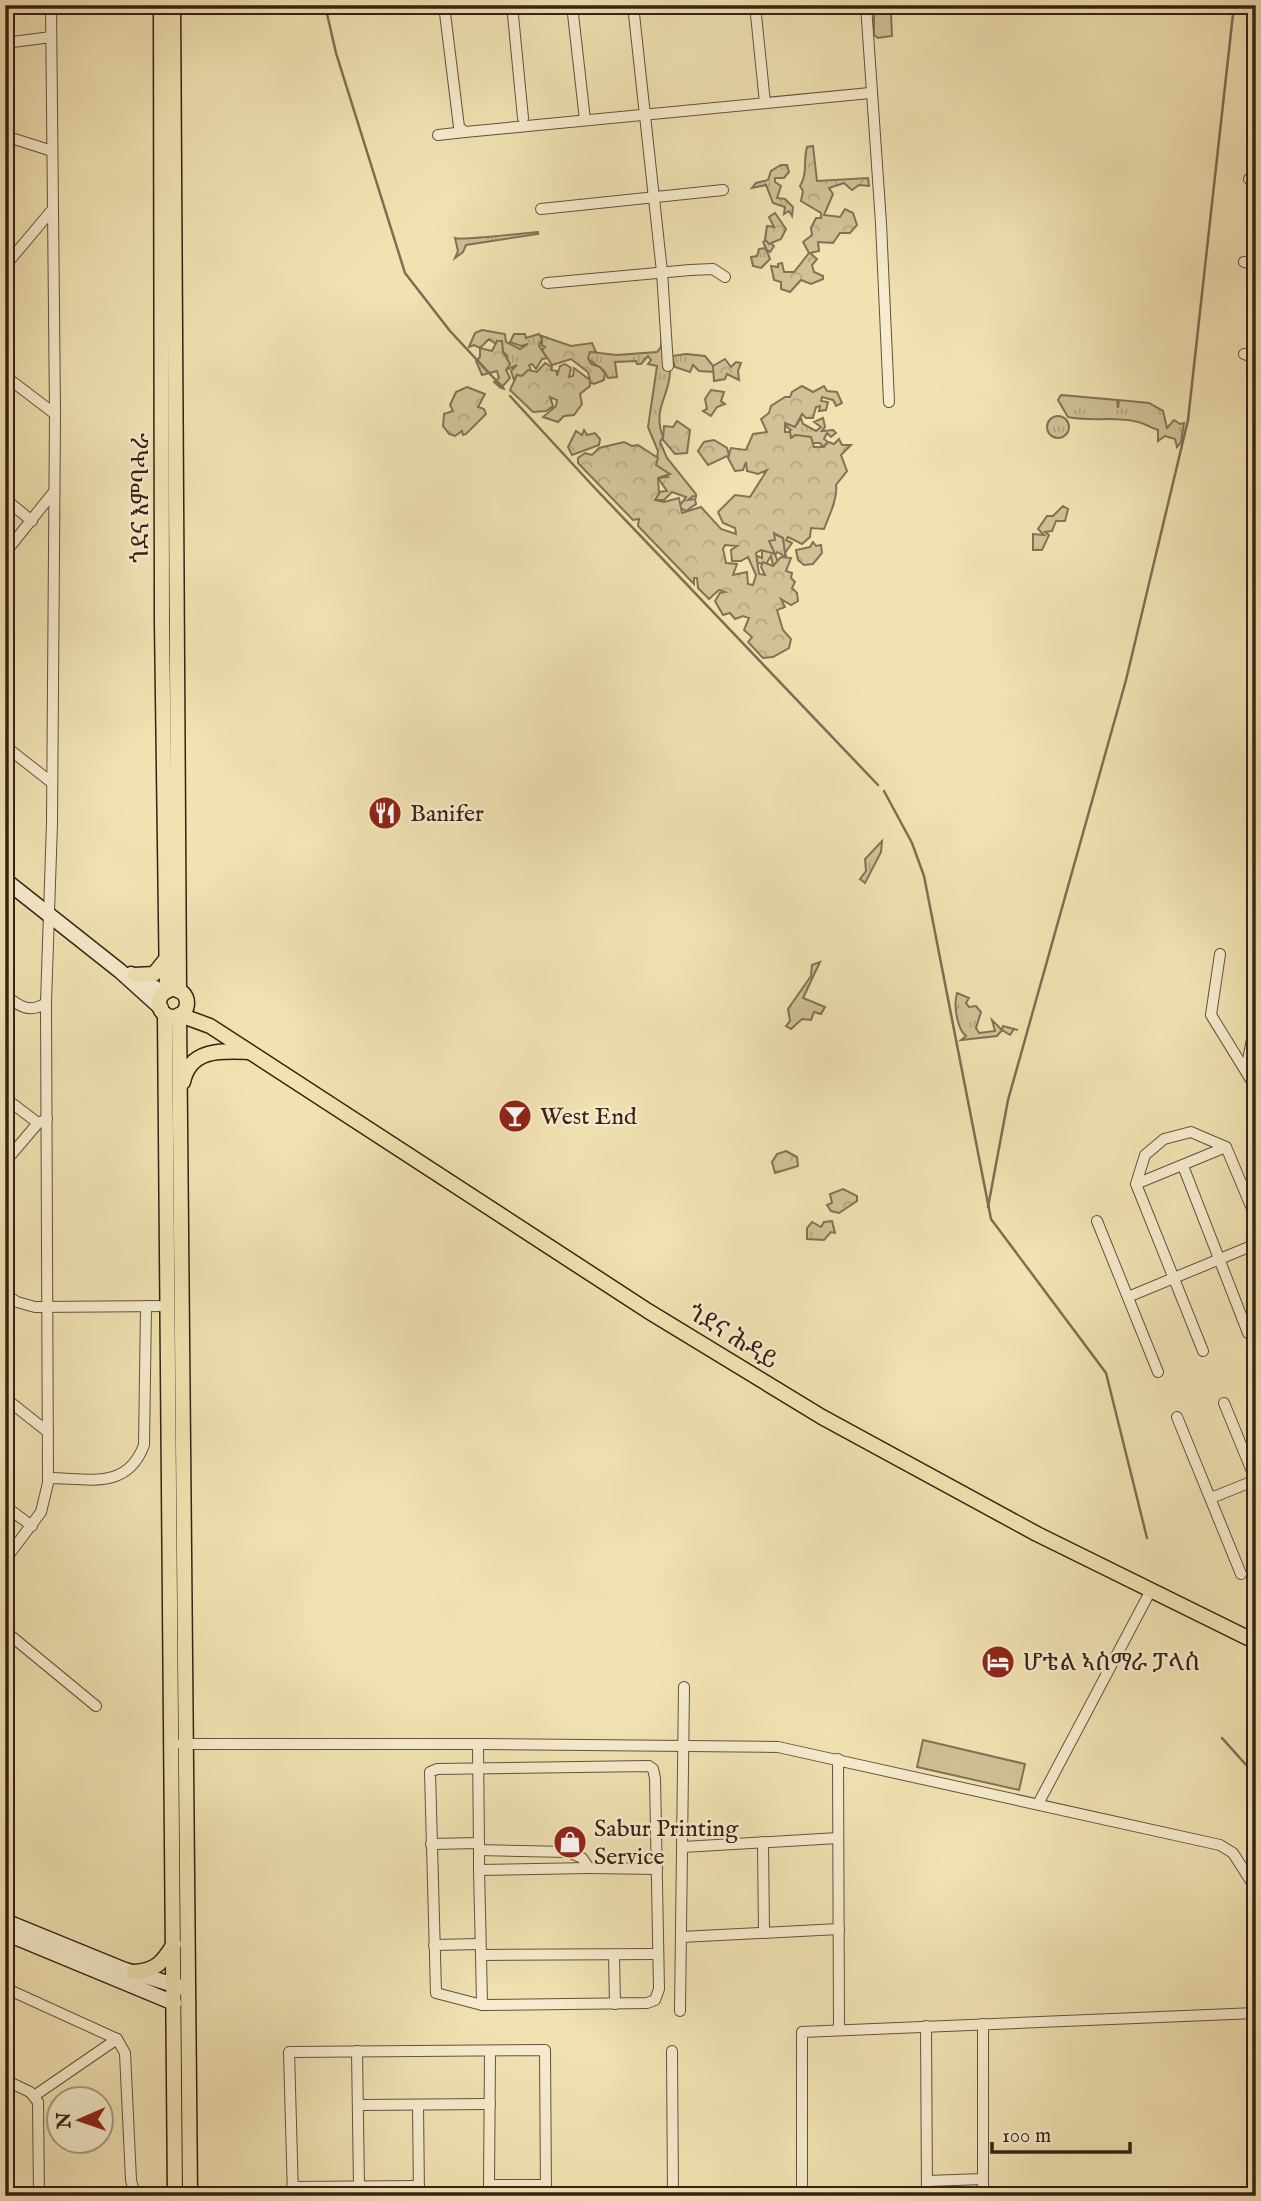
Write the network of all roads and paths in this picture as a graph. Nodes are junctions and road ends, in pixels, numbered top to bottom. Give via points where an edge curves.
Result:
1 (51, 5) edge
2 (161, 5) edge
3 (173, 5) edge
4 (444, 5) edge
5 (512, 5) edge
6 (572, 5) edge
7 (634, 5) edge
8 (755, 5) edge
9 (866, 5) edge
10 (51, 37) junction
11 (5, 43) edge
12 (870, 93) junction
13 (765, 103) junction
14 (645, 114) junction
15 (523, 118) dead end
16 (585, 120) junction
17 (465, 132) junction
18 (438, 135) dead end
19 (5, 136) edge
20 (52, 151) junction
21 (723, 190) dead end
22 (654, 196) junction
23 (541, 209) dead end
24 (52, 210) junction
25 (7, 261) edge
26 (1244, 262) dead end
27 (1256, 265) edge
28 (662, 272) junction
29 (725, 277) dead end
30 (547, 283) dead end
31 (1244, 354) dead end
32 (1256, 358) edge
33 (668, 366) dead end
34 (5, 376) edge
35 (889, 402) dead end
36 (55, 414) junction
37 (52, 494) junction
38 (5, 499) edge
39 (32, 521) junction
40 (5, 553) edge
41 (5, 746) edge
42 (51, 782) junction
43 (5, 880) edge
44 (49, 916) junction
45 (1220, 954) dead end
46 (167, 956) junction
47 (120, 971) junction
48 (135, 975) junction
49 (5, 995) edge
50 (46, 1003) junction
51 (173, 1004) junction
52 (1256, 1019) edge
53 (251, 1052) junction
54 (1246, 1070) junction
55 (1256, 1088) edge
56 (181, 1093) junction
57 (5, 1098) edge
58 (42, 1121) junction
59 (1226, 1147) junction
60 (5, 1162) edge
61 (1183, 1166) junction
62 (1136, 1184) junction
63 (1256, 1218) edge
64 (1097, 1221) dead end
65 (1256, 1244) edge
66 (1219, 1259) junction
67 (1174, 1278) junction
68 (5, 1294) edge
69 (1128, 1297) junction
70 (146, 1306) junction
71 (168, 1306) junction
72 (48, 1307) junction
73 (1248, 1334) dead end
74 (1203, 1351) dead end
75 (1158, 1372) dead end
76 (5, 1398) edge
77 (1224, 1403) dead end
78 (1177, 1417) dead end
79 (48, 1433) junction
80 (48, 1478) junction
81 (1256, 1480) edge
82 (1211, 1498) junction
83 (5, 1506) edge
84 (32, 1526) junction
85 (5, 1560) edge
86 (1241, 1574) dead end
87 (1151, 1590) junction
88 (5, 1631) edge
89 (1256, 1642) edge
90 (684, 1687) dead end
91 (96, 1706) dead end
92 (181, 1744) junction
93 (684, 1744) junction
94 (478, 1745) junction
95 (838, 1759) junction
96 (479, 1768) junction
97 (1038, 1804) junction
98 (838, 1838) junction
99 (763, 1842) junction
100 (431, 1844) junction
101 (479, 1847) junction
102 (683, 1847) junction
103 (589, 1868) junction
104 (657, 1868) junction
105 (479, 1870) junction
106 (1256, 1889) edge
107 (5, 1921) edge
108 (839, 1929) junction
109 (5, 1933) edge
110 (764, 1933) junction
111 (681, 1937) junction
112 (175, 1943) junction
113 (434, 1945) junction
114 (480, 1949) junction
115 (658, 1954) junction
116 (614, 1955) junction
117 (134, 1972) junction
118 (174, 1985) junction
119 (5, 1988) edge
120 (189, 1989) junction
121 (174, 2003) junction
122 (615, 2004) junction
123 (482, 2005) junction
124 (680, 2011) dead end
125 (1256, 2013) edge
126 (983, 2024) junction
127 (926, 2026) junction
128 (839, 2029) junction
129 (117, 2039) junction
130 (357, 2051) junction
131 (490, 2051) junction
132 (672, 2051) dead end
133 (5, 2080) edge
134 (34, 2095) junction
135 (490, 2104) junction
136 (358, 2105) junction
137 (418, 2105) junction
138 (983, 2179) junction
139 (927, 2181) junction
140 (359, 2186) junction
141 (546, 2190) edge
142 (292, 2191) edge
143 (419, 2191) edge
144 (39, 2196) edge
145 (135, 2196) edge
146 (175, 2196) edge
147 (190, 2196) edge
148 (673, 2196) edge
149 (802, 2196) edge
150 (927, 2196) edge
151 (983, 2196) edge

1 - 10 street
2 - 46 main road, ጎደና እምባሓራ
3 - 51 main road, ጎደና እምባሓራ
4 - 17 street via 459,127
5 - 15 street
6 - 16 street
7 - 14 street
8 - 13 street
9 - 12 street
10 - 11 street
10 - 20 street
12 - 13 street
12 - 35 street
13 - 14 street
14 - 16 street
14 - 22 street
16 - 17 street
17 - 18 street
19 - 20 street
20 - 24 street
21 - 22 street
22 - 23 street
22 - 28 street
24 - 25 street
24 - 36 street
26 - 27 street
28 - 29 street via 713,269
28 - 30 street
28 - 33 street
31 - 32 street
34 - 36 street
36 - 37 street
37 - 39 street
37 - 42 street
38 - 39 street
39 - 40 street
41 - 42 street
42 - 44 street
43 - 44 street
44 - 47 street
44 - 50 street
45 - 54 street via 1211,1015
46 - 48 main road via 154,974
46 - 51 main road, ጎደና እምባሓራ
47 - 48 street
47 - 51 street
48 - 51 street
49 - 50 street via 25,1009
50 - 58 street
51 - 53 main road, ጎደና ሕዳይ
51 - 56 main road
51 - 71 main road
52 - 54 street
53 - 56 main road via 204,1054 188,1067
53 - 87 main road, ጎደና ሕዳይ via 754,1377 910,1467
54 - 55 street
56 - 92 main road
57 - 58 street
58 - 60 street
58 - 72 street
59 - 61 street
59 - 62 street via 1191,1132 1164,1139 1145,1155
59 - 63 street
61 - 62 street
61 - 66 street
62 - 67 street
64 - 69 street
65 - 66 street
66 - 67 street
66 - 73 street
67 - 69 street
67 - 74 street
68 - 72 street via 26,1305
69 - 75 street
70 - 71 street
70 - 72 street
70 - 80 street via 144,1445 139,1460 122,1476 110,1479
71 - 92 main road
72 - 79 street
76 - 79 street
77 - 81 street
78 - 82 street
79 - 80 street
80 - 84 street via 44,1504
81 - 82 street
82 - 86 street
83 - 84 street
84 - 85 street
87 - 89 main road, ጎደና ሕዳይ
87 - 97 street
88 - 91 street
90 - 93 street
92 - 94 street
92 - 112 main road
92 - 120 main road
93 - 94 street
93 - 95 street via 778,1747
93 - 102 street
94 - 96 street
95 - 97 street
95 - 98 street
96 - 100 street via 430,1773
96 - 101 street
96 - 104 street via 652,1768
97 - 106 street via 1220,1845 1233,1853
98 - 99 street
98 - 108 street
99 - 102 street
99 - 110 street
100 - 101 street
100 - 113 street
101 - 103 street via 568,1852 582,1858
101 - 105 street
102 - 111 street
103 - 104 street
103 - 105 street
104 - 115 street
105 - 114 street
107 - 117 street
108 - 110 street
108 - 128 street
109 - 121 street
110 - 111 street
111 - 124 street
112 - 117 main road via 152,1970
112 - 118 main road
113 - 114 street
113 - 123 street via 436,1993
114 - 116 street
114 - 123 street
115 - 116 street
115 - 122 street via 655,2000
116 - 122 street
117 - 118 street
118 - 120 street
118 - 121 main road
119 - 129 street
120 - 147 main road
121 - 146 main road
122 - 123 street
125 - 126 street
126 - 127 street
126 - 138 street
127 - 128 street
127 - 139 street
128 - 149 street via 802,2032
129 - 134 street
129 - 145 street via 125,2053
130 - 131 street
130 - 136 street
130 - 142 street via 289,2052
131 - 135 street
131 - 141 street via 545,2050
132 - 148 street
133 - 134 street
134 - 144 street via 38,2102
135 - 137 street
135 - 141 street via 489,2185
136 - 137 street
136 - 140 street
137 - 143 street
138 - 139 street
138 - 151 street
139 - 150 street
140 - 142 street
140 - 143 street

